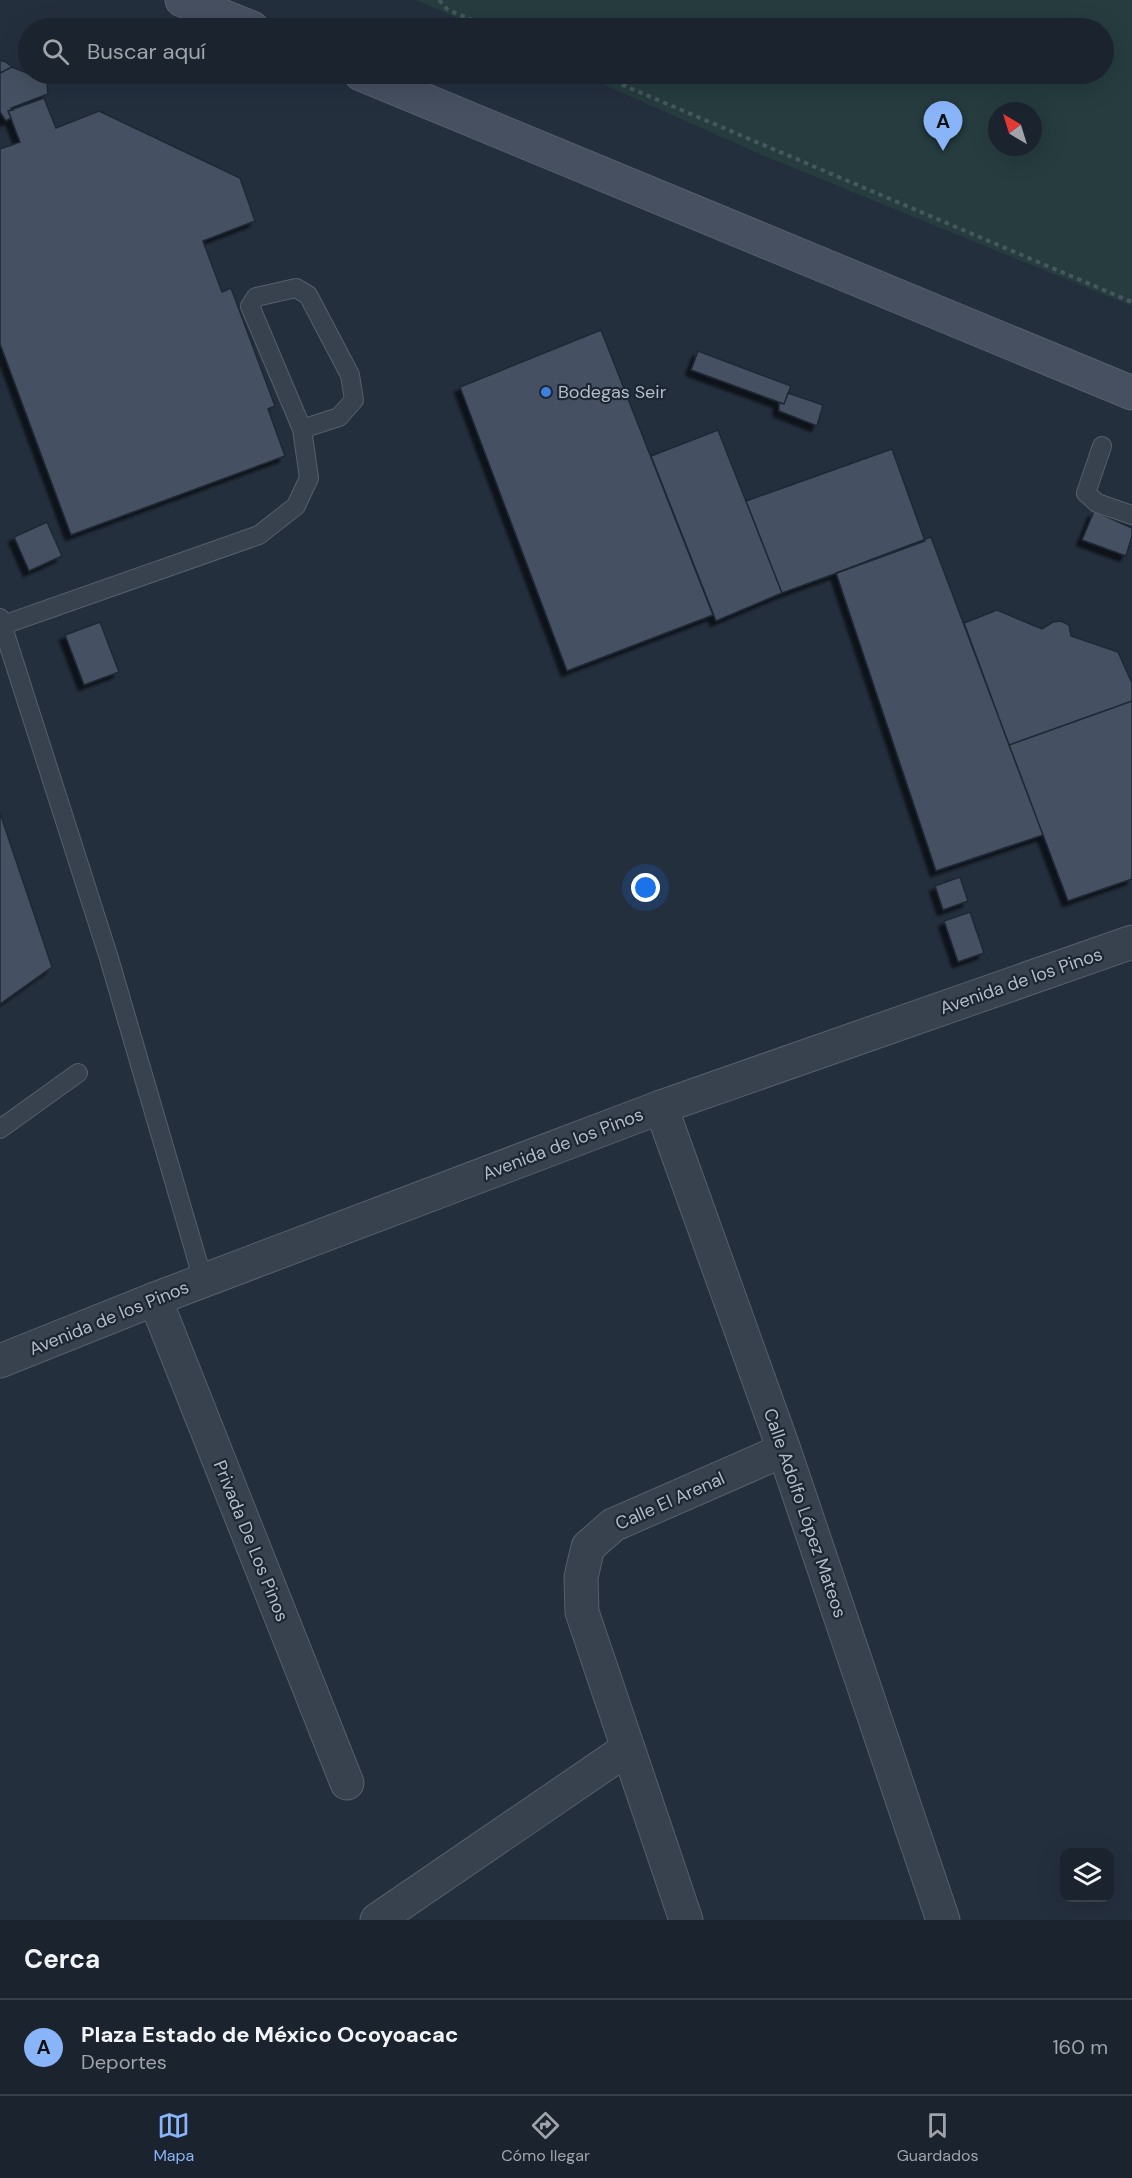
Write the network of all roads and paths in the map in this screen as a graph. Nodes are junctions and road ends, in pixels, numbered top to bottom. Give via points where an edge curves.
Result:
1 (182, 0) edge
2 (439, 0) edge
3 (227, 18) edge
4 (468, 18) edge
5 (385, 84) edge
6 (620, 84) edge
7 (1132, 302) edge
8 (1132, 393) edge
9 (302, 429) junction
10 (1101, 446) dead end
11 (1132, 515) edge
12 (2, 622) edge
13 (1132, 942) edge
14 (78, 1073) dead end
15 (662, 1107) junction
16 (0, 1129) edge
17 (203, 1281) junction
18 (155, 1299) junction
19 (0, 1361) edge
20 (784, 1450) junction
21 (627, 1749) junction
22 (347, 1783) dead end
23 (377, 1920) edge
24 (686, 1920) edge
25 (943, 1920) edge

1 - 3 main road
2 - 4 path via 448,10
5 - 8 main road
6 - 7 path
9 - 9 lane via 250,306 256,297 296,288 308,295 350,375 354,400 339,417
9 - 12 lane via 309,478 296,506 259,535
10 - 11 lane via 1086,493 1097,503
12 - 17 lane via 108,955
13 - 15 street, Avenida de los Pinos
14 - 16 lane
15 - 17 street, Avenida de los Pinos
15 - 20 street, Calle Adolfo López Mateos
17 - 18 street, Avenida de los Pinos
18 - 19 street, Avenida de los Pinos
18 - 22 street, Privada De Los Pinos
20 - 21 street, Calle El Arenal via 613,1525 588,1547 581,1577 582,1612
20 - 25 street, Calle Adolfo López Mateos
21 - 23 street
21 - 24 street, Calle El Arenal

